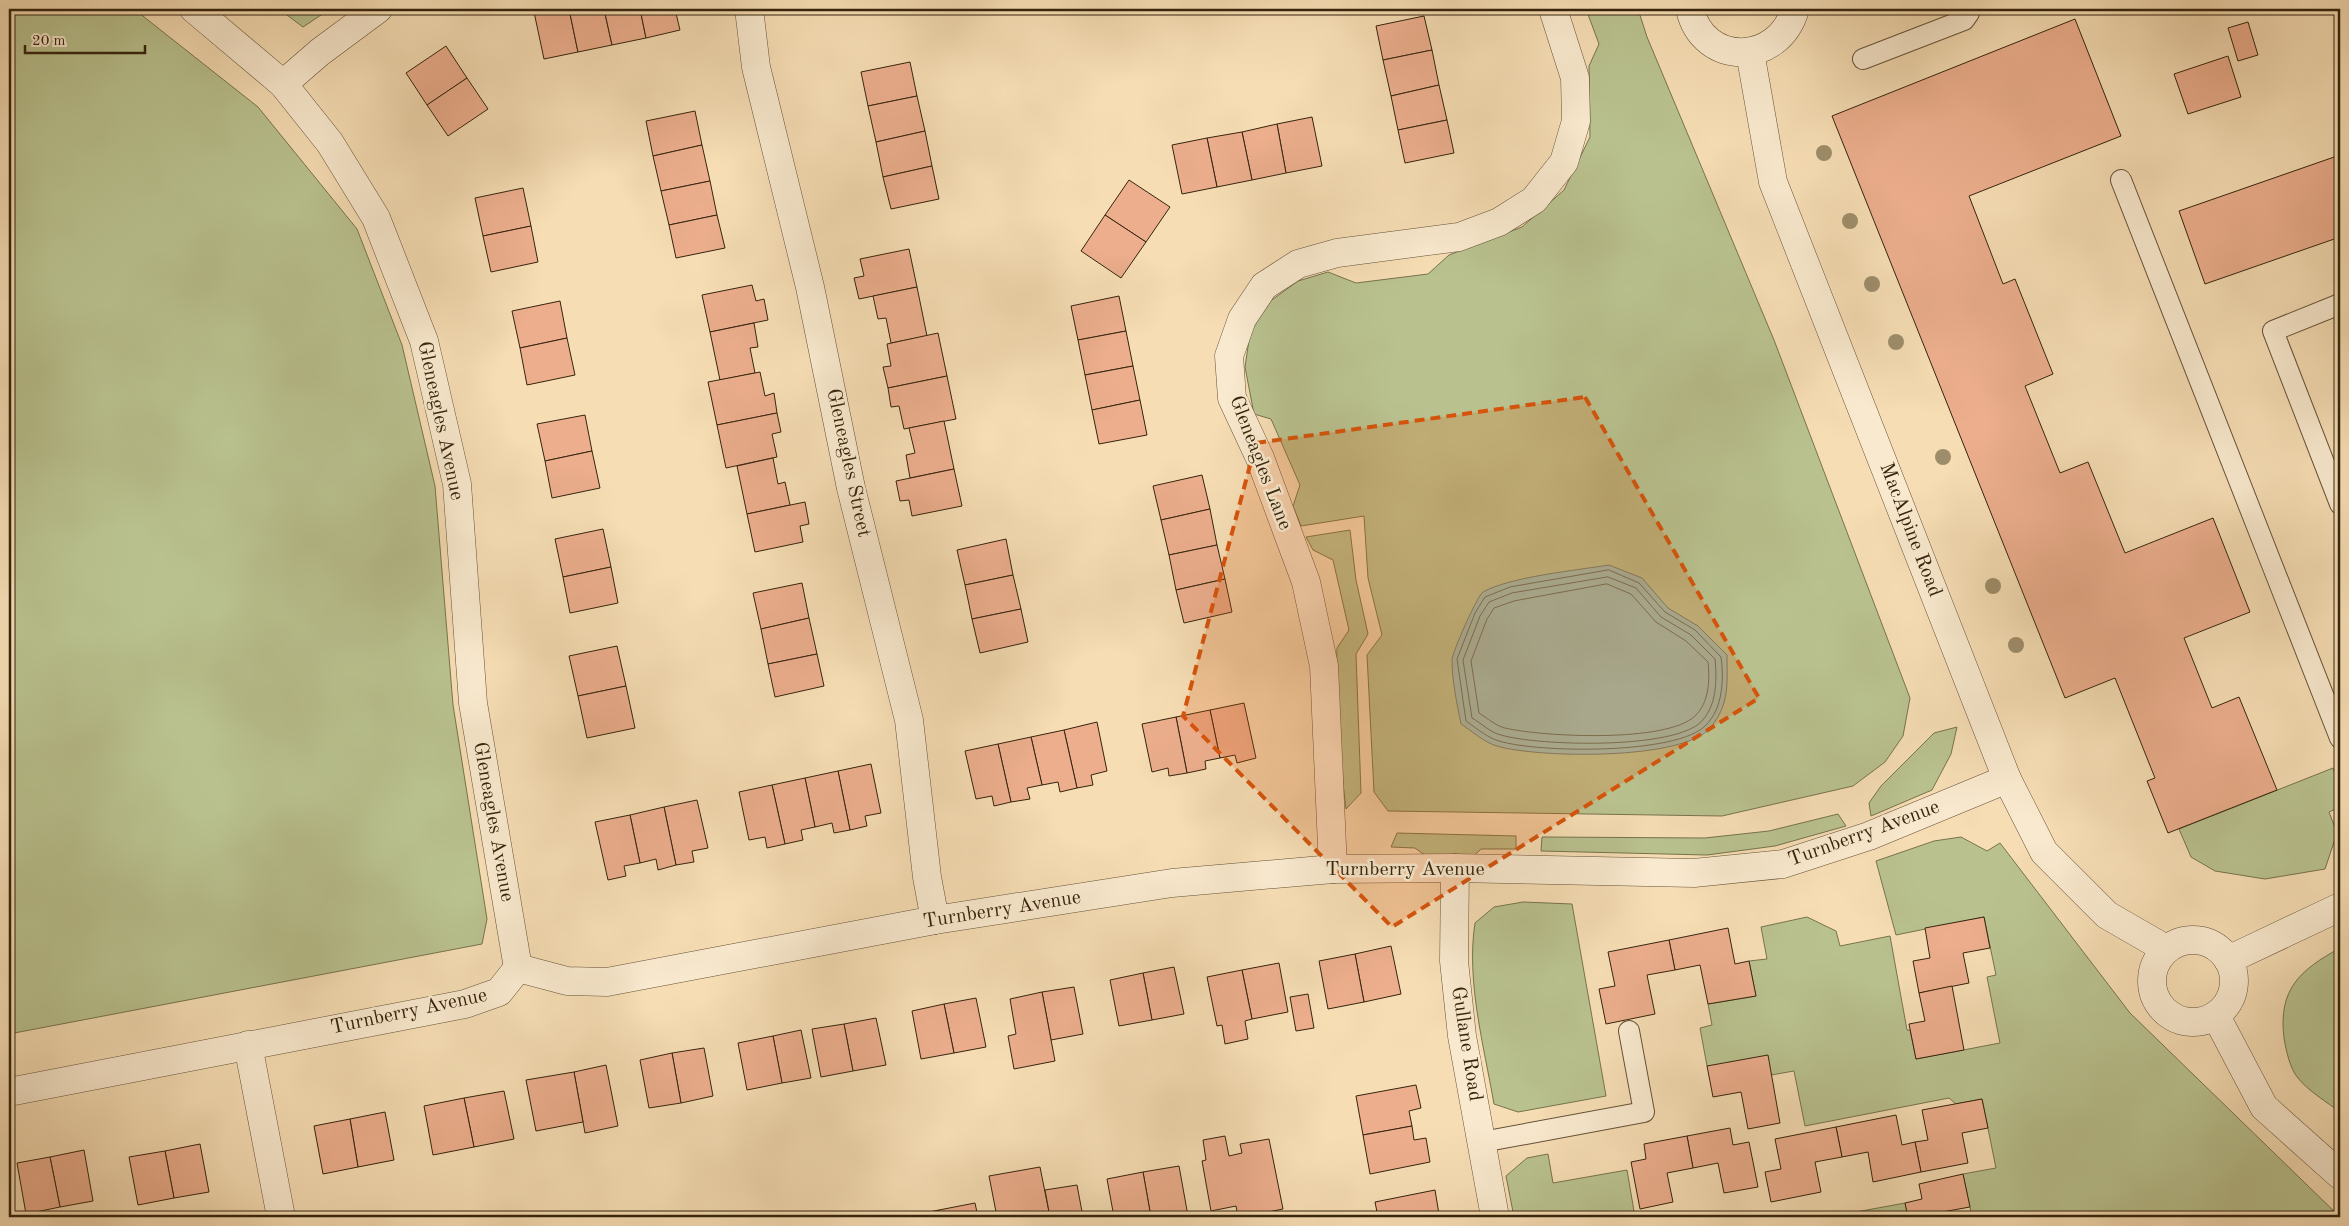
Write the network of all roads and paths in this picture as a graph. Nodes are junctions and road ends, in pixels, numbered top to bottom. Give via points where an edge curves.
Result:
1 (194, 9) edge
2 (378, 9) edge
3 (749, 9) edge
4 (1552, 9) edge
5 (1690, 9) edge
6 (1796, 9) edge
7 (1969, 9) edge
8 (1750, 52) junction
9 (1863, 59) dead end
10 (283, 84) junction
11 (2121, 180) dead end
12 (2340, 304) edge
13 (2340, 504) edge
14 (2340, 738) edge
15 (2007, 779) junction
16 (1455, 868) junction
17 (1333, 869) junction
18 (2340, 907) edge
19 (935, 920) junction
20 (2166, 949) junction
21 (2228, 960) junction
22 (518, 968) junction
23 (2216, 1016) junction
24 (1629, 1030) dead end
25 (248, 1045) junction
26 (9, 1092) edge
27 (1482, 1142) junction
28 (2340, 1174) edge
29 (281, 1217) edge
30 (1495, 1217) edge

1 - 10 street, Gleneagles Avenue
2 - 10 street
3 - 19 street, Gleneagles Street via 756,68 810,287 851,488 909,720
4 - 17 street, Gleneagles Lane via 1575,78 1576,121 1564,162 1534,200 1499,222 1459,237 1337,253 1298,264 1264,286 1242,319 1229,356 1232,398 1260,458 1306,582 1324,666
5 - 8 street via 1692,19 1702,34 1716,45 1732,51
6 - 8 street via 1792,22 1781,36 1767,47
7 - 9 lane via 1964,20
8 - 15 street, MacAlpine Road via 1774,182
10 - 22 street, Gleneagles Avenue via 330,143 376,218 424,341 457,484 473,703
11 - 14 lane
12 - 13 lane via 2273,331
15 - 16 street, Turnberry Avenue via 1869,836 1783,864 1694,873
15 - 20 street, MacAlpine Road via 2044,852 2107,914
16 - 17 street, Turnberry Avenue
16 - 27 street, Gullane Road via 1454,960 1462,1036
17 - 19 street, Turnberry Avenue via 1172,883
18 - 21 street
19 - 22 street, Turnberry Avenue via 607,982 567,981
20 - 21 street via 2179,942 2207,942
20 - 23 street via 2152,973 2152,988 2162,1010 2188,1022
21 - 23 street via 2234,974 2233,989 2228,1002
22 - 25 street, Turnberry Avenue via 498,992 465,1004
23 - 28 street via 2264,1107
24 - 27 lane via 1644,1112
25 - 26 street, Turnberry Avenue
25 - 29 street
27 - 30 street, Gullane Road

